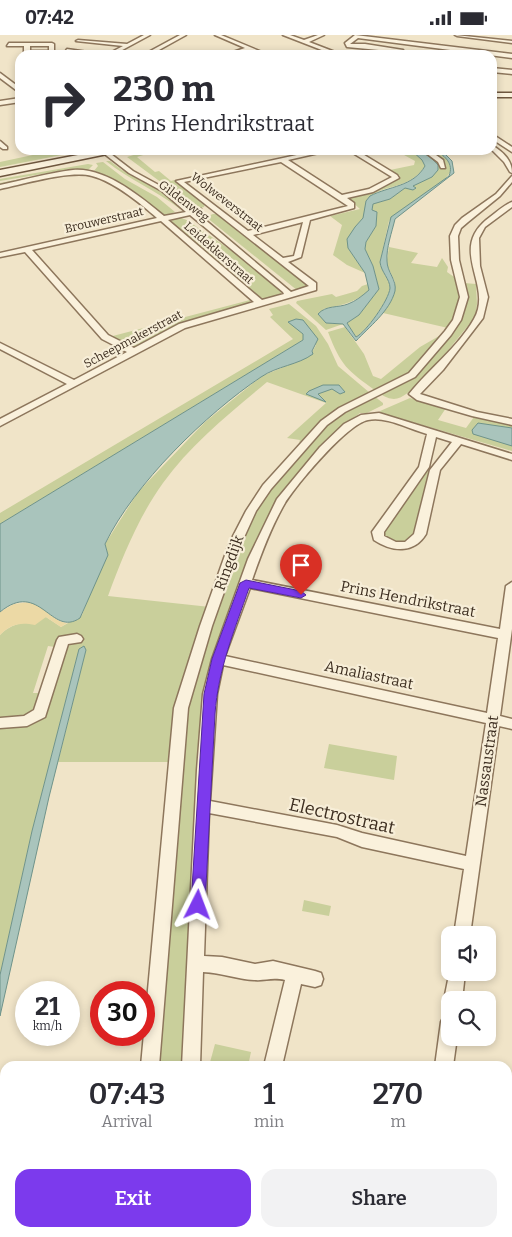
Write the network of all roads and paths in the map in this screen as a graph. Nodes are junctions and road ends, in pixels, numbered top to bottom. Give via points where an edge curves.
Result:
1 (148, 35) edge
2 (184, 35) edge
3 (217, 35) edge
4 (278, 35) edge
5 (285, 35) edge
6 (322, 35) edge
7 (419, 35) edge
8 (457, 35) edge
9 (192, 36) edge
10 (78, 41) dead end
11 (304, 42) junction
12 (408, 42) junction
13 (512, 42) edge
14 (9, 45) dead end
15 (27, 45) junction
16 (128, 45) junction
17 (157, 49) joint
18 (250, 49) joint
19 (512, 49) edge
20 (27, 50) edge
21 (52, 50) edge
22 (118, 50) edge
23 (162, 50) edge
24 (170, 50) edge
25 (246, 50) edge
26 (317, 50) edge
27 (326, 50) edge
28 (400, 50) joint
29 (468, 50) edge
30 (497, 54) edge
31 (505, 55) junction
32 (512, 56) edge
33 (497, 69) edge
34 (512, 70) edge
35 (0, 73) edge
36 (15, 82) edge
37 (15, 86) edge
38 (497, 93) edge
39 (512, 93) edge
40 (15, 101) edge
41 (0, 103) edge
42 (497, 140) edge
43 (497, 147) edge
44 (512, 150) edge
45 (497, 152) edge
46 (85, 155) edge
47 (88, 155) edge
48 (101, 155) edge
49 (306, 155) edge
50 (360, 155) edge
51 (432, 155) edge
52 (512, 158) edge
53 (283, 160) junction
54 (443, 167) dead end
55 (0, 168) edge
56 (512, 171) edge
57 (0, 173) edge
58 (119, 173) dead end
59 (512, 178) edge
60 (0, 187) edge
61 (341, 197) junction
62 (213, 208) junction
63 (508, 210) edge
64 (193, 212) junction
65 (183, 214) junction
66 (163, 219) junction
67 (307, 219) junction
68 (246, 234) junction
69 (234, 248) junction
70 (26, 249) junction
71 (0, 255) edge
72 (282, 261) junction
73 (285, 297) junction
74 (260, 303) junction
75 (0, 346) edge
76 (135, 352) junction
77 (75, 384) junction
78 (3, 419) edge
79 (512, 422) edge
80 (432, 433) junction
81 (458, 441) junction
82 (512, 457) edge
83 (424, 467) junction
84 (436, 470) junction
85 (246, 583) junction
86 (512, 586) edge
87 (505, 635) junction
88 (77, 639) dead end
89 (218, 659) junction
90 (492, 720) junction
91 (0, 723) edge
92 (512, 724) edge
93 (203, 806) junction
94 (472, 864) junction
95 (463, 926) edge
96 (195, 964) junction
97 (295, 974) junction
98 (315, 979) dead end
99 (447, 1046) edge
100 (150, 1061) edge
101 (190, 1061) edge
102 (274, 1061) edge
103 (445, 1061) edge

1 - 16 street
2 - 17 street
3 - 18 street
4 - 26 street
5 - 11 street
6 - 11 street
7 - 12 street
8 - 13 street
9 - 24 street
10 - 16 street
11 - 27 street
12 - 28 street
12 - 28 street via 357,36 346,43 349,46
12 - 29 street
14 - 15 street
15 - 20 street
15 - 21 street via 52,44
16 - 22 street
17 - 23 street
18 - 25 street
19 - 31 street
30 - 31 street
31 - 32 street
33 - 34 street
35 - 36 street
35 - 37 street
38 - 39 main road
40 - 41 street
42 - 44 street
43 - 52 street
45 - 56 street
46 - 55 main road
47 - 57 main road
48 - 64 street, Gildenweg via 164,190
49 - 53 street, Wolweverstraat
50 - 61 street via 396,178 371,191
51 - 54 street via 441,161
53 - 61 street
53 - 62 street, Wolweverstraat via 180,181
58 - 65 street, Gildenweg via 156,193
59 - 100 street, Ringdijk via 498,195 458,227 454,236 456,260 464,297 457,319 433,352 412,375 329,419 267,487 241,530 206,625 181,707
60 - 66 street, Leidekkerstraat via 89,172 135,195
61 - 67 street via 352,207
62 - 64 street, Brouwerstraat
62 - 68 street, Wolweverstraat
63 - 79 street via 480,229 475,237 476,266 484,297 479,318 415,395 476,415
64 - 65 street, Brouwerstraat
64 - 69 street, Gildenweg
65 - 66 street, Brouwerstraat
65 - 69 street, Gildenweg
66 - 70 street, Brouwerstraat
66 - 74 street, Leidekkerstraat
67 - 68 street
67 - 72 street via 297,257
68 - 72 street, Wolweverstraat
69 - 73 street, Gildenweg via 287,291
70 - 71 street, Brouwerstraat
70 - 76 street via 106,337
72 - 73 street, Wolweverstraat via 313,285 313,289
73 - 74 street, Scheepmakerstraat
74 - 76 street, Scheepmakerstraat via 193,322
75 - 77 street
76 - 77 street, Scheepmakerstraat
77 - 78 street, Scheepmakerstraat
80 - 81 street
80 - 83 street
80 - 85 street via 379,416 371,415 354,421 336,436 289,490 269,524
81 - 82 street
81 - 84 street
83 - 84 street
83 - 84 street via 380,528 378,537 383,541 402,546 416,541
85 - 87 street, Prins Hendrikstraat
85 - 89 street
86 - 87 street, Nassaustraat
87 - 90 street, Nassaustraat
88 - 91 street via 64,640 40,713 27,721
89 - 90 street, Amaliastraat
89 - 93 street via 210,694
90 - 92 street, Amaliastraat
90 - 94 street, Nassaustraat
93 - 94 street, Electrostraat via 337,831 362,840
93 - 96 street
94 - 95 street, Nassaustraat
96 - 97 street via 222,965 255,972 273,969
96 - 101 street
97 - 98 street
97 - 102 street
99 - 103 street

